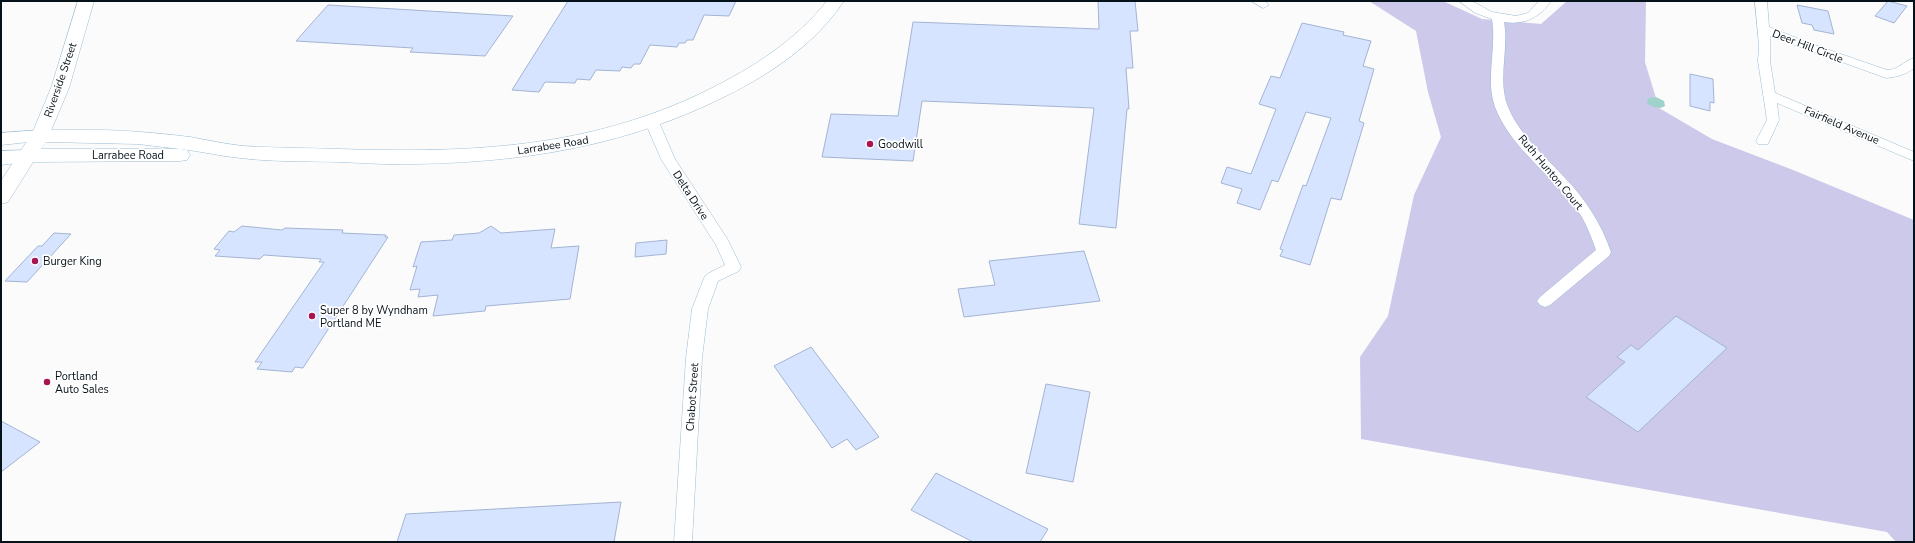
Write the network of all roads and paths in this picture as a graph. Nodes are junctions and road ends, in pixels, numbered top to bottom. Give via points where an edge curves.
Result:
1 (86, 1) edge
2 (836, 1) edge
3 (1465, 1) edge
4 (1545, 1) edge
5 (1761, 1) edge
6 (1497, 17) junction
7 (1763, 29) junction
8 (1914, 62) edge
9 (1769, 94) junction
10 (652, 122) junction
11 (40, 136) junction
12 (1, 139) edge
13 (1763, 141) dead end
14 (229, 150) junction
15 (27, 156) junction
16 (1914, 157) edge
17 (1, 158) edge
18 (1, 197) edge
19 (734, 267) joint
20 (1545, 301) dead end
21 (683, 542) edge

1 - 11 main road, Riverside Street via 60,88
2 - 10 main road, Larrabee Road via 804,37 766,66 704,100
3 - 6 street via 1477,10
4 - 6 street via 1531,15 1522,18
5 - 7 street
6 - 20 street, Ruth Hunton Court via 1500,36 1497,93 1505,115 1525,143 1582,208 1595,227 1604,252
7 - 8 street, Deer Hill Circle via 1886,74 1905,71
7 - 9 street, Deer Hill Circle
9 - 13 street, Deer Hill Circle via 1773,120
9 - 16 street, Fairfield Avenue
10 - 14 main road, Larrabee Road via 586,141 471,156 386,158
10 - 19 street, Delta Drive via 668,159 724,244
11 - 12 main road, Larrabee Road
11 - 14 main road, Larrabee Road via 138,138
11 - 15 main road, Riverside Street
14 - 15 main road, Larrabee Road via 178,155
15 - 17 main road, Larrabee Road
15 - 18 main road, Riverside Street
19 - 21 street, Chabot Street via 712,278 700,309 694,358

